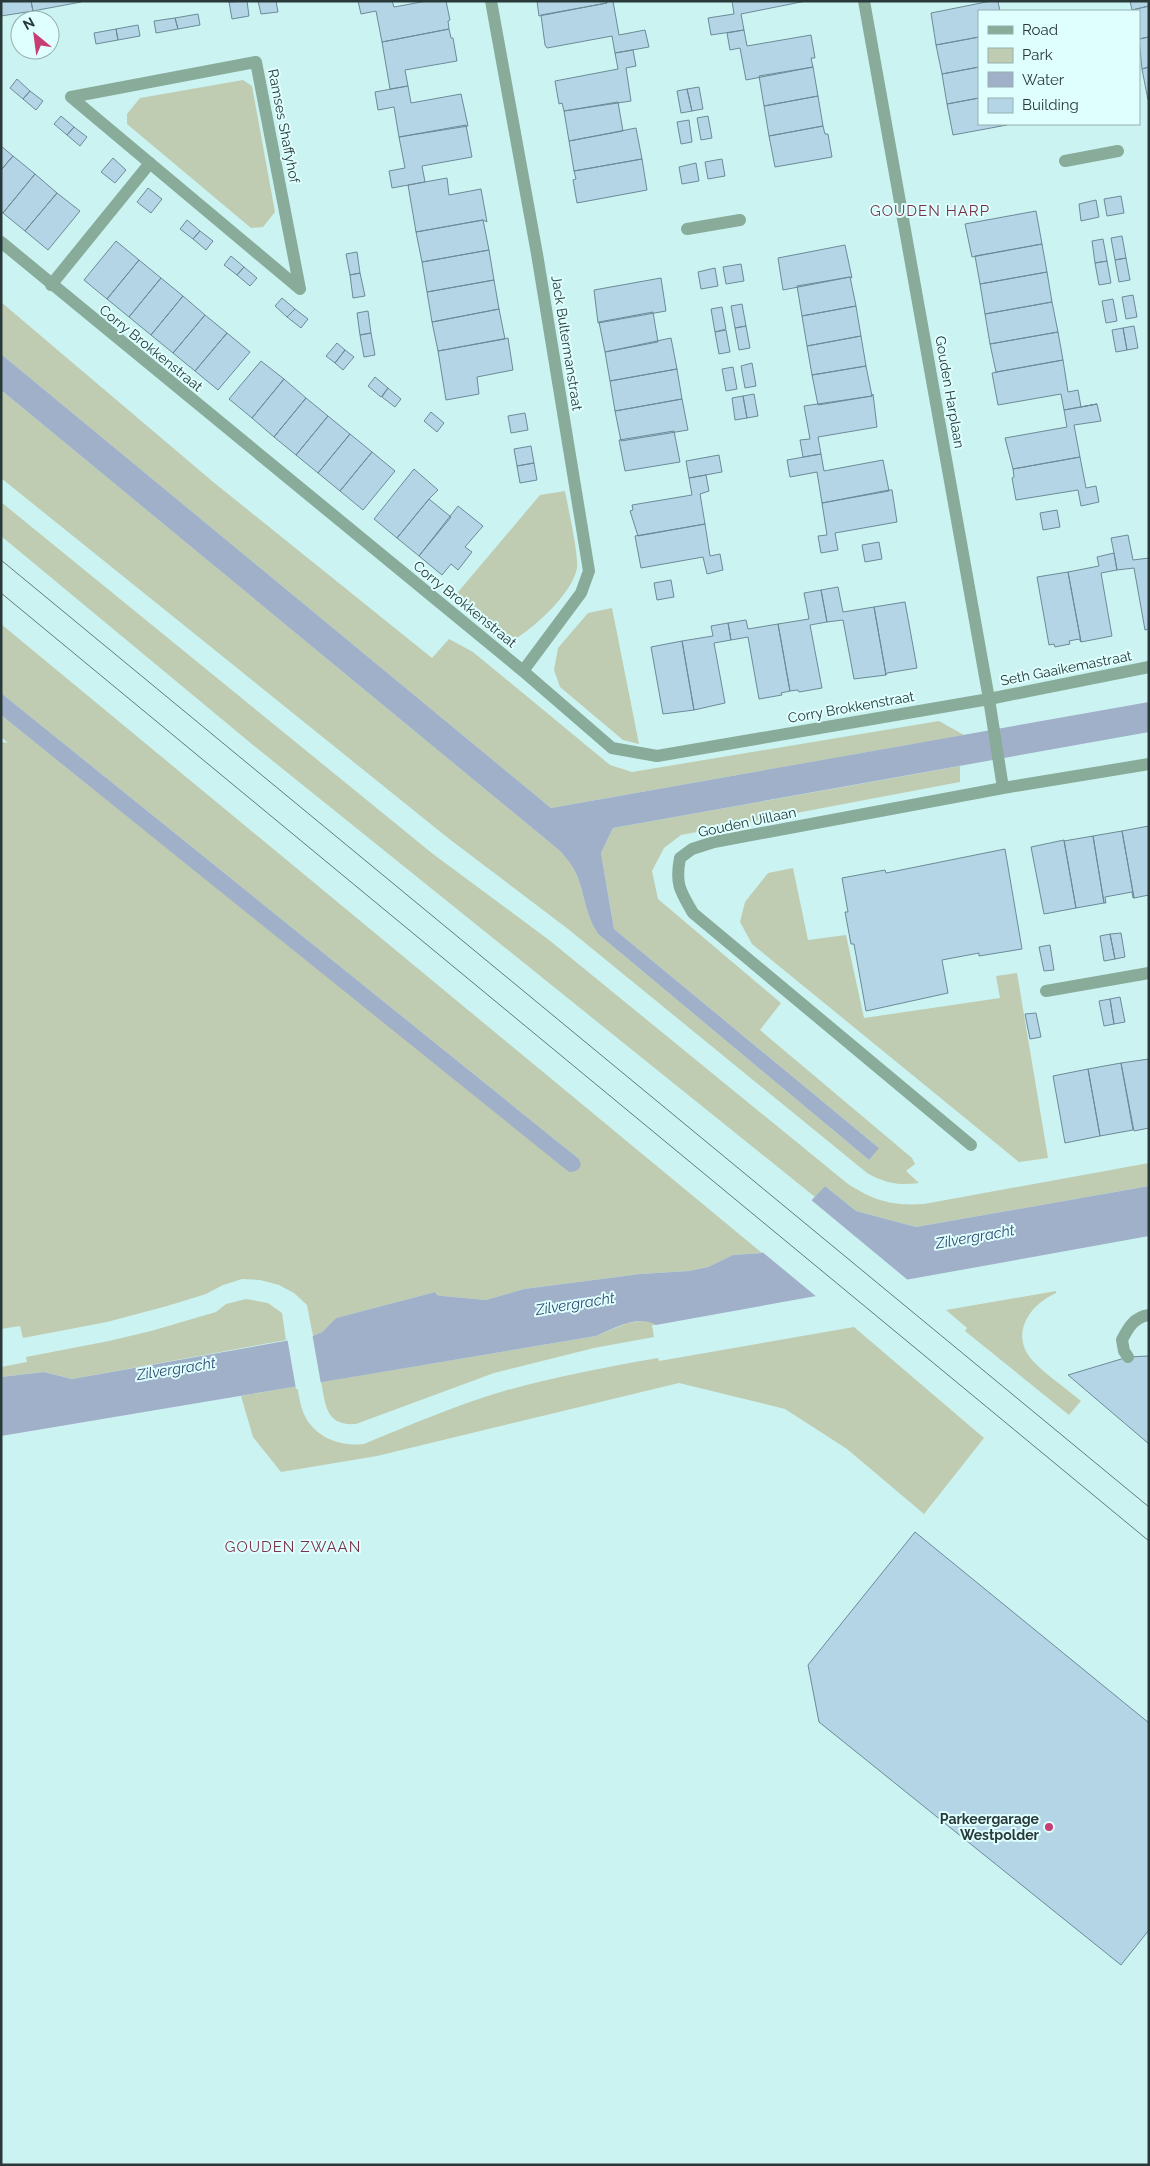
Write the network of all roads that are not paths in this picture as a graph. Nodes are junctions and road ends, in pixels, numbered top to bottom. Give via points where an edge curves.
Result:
1 (491, 1) edge
2 (864, 1) edge
3 (1118, 151) dead end
4 (1065, 161) dead end
5 (150, 163) junction
6 (740, 220) dead end
7 (687, 229) dead end
8 (1, 242) edge
9 (50, 285) junction
10 (1149, 667) edge
11 (523, 671) junction
12 (989, 699) junction
13 (1149, 764) edge
14 (1003, 788) junction
15 (1149, 973) edge
16 (1046, 991) dead end
17 (971, 1145) dead end
18 (1149, 1315) edge
19 (1128, 1357) dead end

1 - 11 street, Jack Bultermanstraat via 589,571 581,593
2 - 12 street, Gouden Harplaan
3 - 4 street
5 - 5 street, Ramses Shaffyhof via 206,210 300,289 256,62 71,97
5 - 9 street
6 - 7 street
8 - 9 street, Corry Brokkenstraat
9 - 11 street, Corry Brokkenstraat
10 - 12 street, Seth Gaaikemastraat
11 - 12 street, Corry Brokkenstraat via 612,748 657,756
12 - 14 street, Gouden Harplaan
13 - 14 street, Gouden Uillaan
14 - 17 street, Gouden Uillaan via 714,842 692,849 680,858 677,877 693,913 706,925
15 - 16 street
18 - 19 street via 1142,1316 1130,1326 1122,1340

